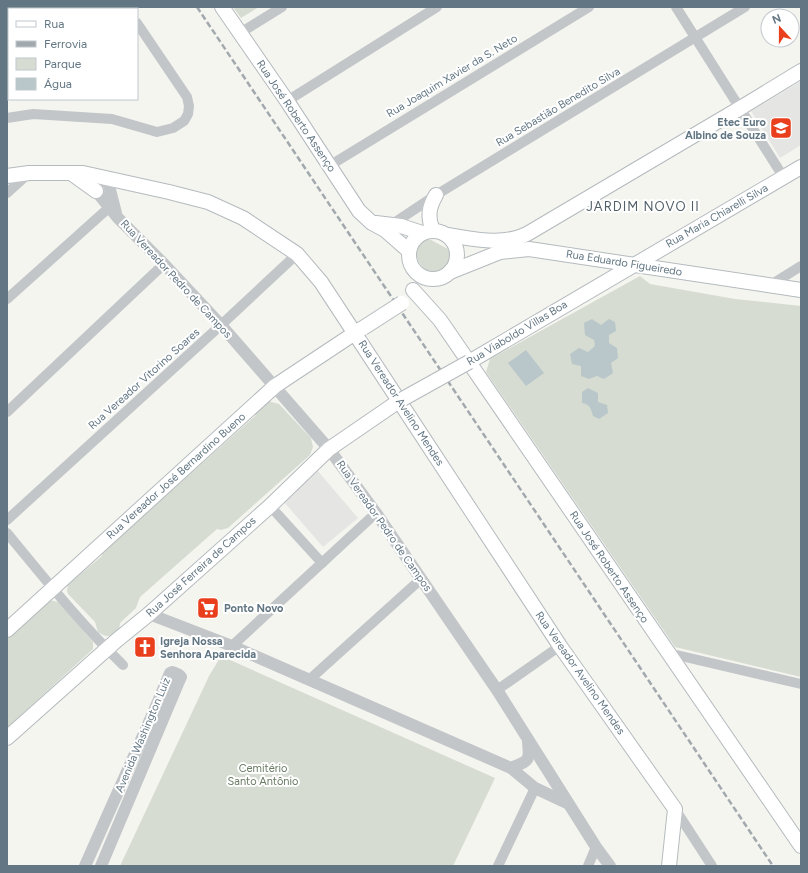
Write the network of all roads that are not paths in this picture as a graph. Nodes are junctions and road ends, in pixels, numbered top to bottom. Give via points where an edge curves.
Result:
1 (222, 7) edge
2 (282, 7) edge
3 (437, 7) edge
4 (588, 7) edge
5 (676, 7) edge
6 (745, 7) edge
7 (138, 25) edge
8 (240, 33) junction
9 (695, 38) junction
10 (138, 39) edge
11 (148, 40) junction
12 (801, 71) edge
13 (287, 101) junction
14 (739, 109) junction
15 (7, 118) edge
16 (329, 166) junction
17 (801, 167) edge
18 (29, 173) junction
19 (71, 173) junction
20 (7, 176) edge
21 (103, 177) junction
22 (784, 178) junction
23 (96, 191) junction
24 (7, 193) edge
25 (436, 194) junction
26 (111, 206) junction
27 (546, 224) junction
28 (387, 227) junction
29 (428, 232) junction
30 (448, 235) junction
31 (409, 251) junction
32 (547, 251) junction
33 (296, 254) junction
34 (164, 264) junction
35 (634, 264) junction
36 (801, 266) edge
37 (418, 275) junction
38 (447, 275) junction
39 (769, 286) junction
40 (801, 290) edge
41 (410, 297) junction
42 (7, 299) edge
43 (221, 325) junction
44 (359, 331) junction
45 (469, 362) junction
46 (275, 386) junction
47 (400, 401) junction
48 (7, 412) edge
49 (329, 449) junction
50 (270, 506) junction
51 (376, 513) junction
52 (7, 520) edge
53 (7, 533) edge
54 (322, 563) junction
55 (421, 579) junction
56 (53, 588) junction
57 (149, 614) junction
58 (7, 630) edge
59 (232, 646) junction
60 (560, 646) junction
61 (107, 649) junction
62 (668, 653) junction
63 (123, 665) dead end
64 (309, 680) junction
65 (801, 684) edge
66 (497, 690) junction
67 (7, 738) edge
68 (528, 741) junction
69 (511, 768) junction
70 (122, 785) junction
71 (535, 788) junction
72 (134, 790) junction
73 (567, 803) junction
74 (675, 810) junction
75 (801, 846) edge
76 (596, 847) junction
77 (86, 866) edge
78 (101, 866) edge
79 (498, 866) edge
80 (588, 866) edge
81 (610, 866) edge
82 (669, 866) edge
83 (712, 866) edge

1 - 8 main road, Rua José Roberto Assenço
2 - 8 street
3 - 13 street
4 - 16 street, Rua Joaquim Xavier da S. Neto
5 - 9 street
6 - 9 street, Rua Sebastião Benedito Silva
7 - 11 street
8 - 13 main road, Rua José Roberto Assenço
9 - 14 street
9 - 25 street, Rua Sebastião Benedito Silva
10 - 11 street
11 - 15 street via 186,97 188,114 184,121 173,128 157,132 112,118 32,114
12 - 14 main road
13 - 16 main road, Rua José Roberto Assenço
14 - 22 street
14 - 27 main road
16 - 28 main road, Rua José Roberto Assenço via 359,211 372,222
17 - 22 main road, Rua Maria Chiarelli Silva
18 - 19 main road, Rua Vereador Avelino Mendes
18 - 20 main road, Rua Vereador Avelino Mendes
18 - 24 street
19 - 21 main road, Rua Vereador Avelino Mendes via 83,172
19 - 23 main road
21 - 23 street
21 - 26 street, Rua Vereador Pedro de Campos
21 - 33 main road, Rua Vereador Avelino Mendes via 208,202 243,218
22 - 35 main road, Rua Maria Chiarelli Silva
23 - 26 street, Rua Vereador Pedro de Campos
25 - 28 street, Rua Sebastião Benedito Silva
25 - 29 main road via 429,209
26 - 34 street, Rua Vereador Pedro de Campos via 118,218
26 - 42 street
27 - 30 main road via 507,241
27 - 32 main road via 543,240
28 - 29 main road, Rua José Roberto Assenço
28 - 31 main road
29 - 30 main road via 438,231
29 - 31 main road via 416,238
30 - 38 main road via 455,243 458,253 456,264
31 - 37 main road via 410,263
32 - 35 main road, Rua Eduardo Figueiredo
32 - 38 main road, Rua Eduardo Figueiredo via 508,250
33 - 43 street, Rua Vereador Vitorino Soares
33 - 44 main road, Rua Vereador Avelino Mendes
34 - 43 street, Rua Vereador Pedro de Campos
34 - 48 street
35 - 39 main road, Rua Eduardo Figueiredo
35 - 45 main road, Rua Viaboldo Villas Boa
36 - 39 street
37 - 38 main road via 435,280
37 - 41 main road
38 - 41 main road, Rua Vereador José Bernardino Bueno via 433,286
39 - 40 main road, Rua Eduardo Figueiredo
41 - 44 main road, Rua Vereador José Bernardino Bueno, bridge
41 - 45 main road, Rua José Roberto Assenço via 440,320
43 - 46 street, Rua Vereador Pedro de Campos
43 - 52 street, Rua Vereador Vitorino Soares
44 - 46 main road, Rua Vereador José Bernardino Bueno
44 - 47 main road, Rua Vereador Avelino Mendes
45 - 47 main road, Rua Viaboldo Villas Boa, bridge
45 - 62 main road, Rua José Roberto Assenço
46 - 49 street, Rua Vereador Pedro de Campos
46 - 56 main road, Rua Vereador José Bernardino Bueno
47 - 49 main road, Rua José Ferreira de Campos
47 - 60 main road, Rua Vereador Avelino Mendes
49 - 50 main road, Rua José Ferreira de Campos
49 - 51 street, Rua Vereador Pedro de Campos
50 - 54 street
50 - 57 main road, Rua José Ferreira de Campos
51 - 54 street
51 - 55 street, Rua Vereador Pedro de Campos
53 - 56 street
54 - 59 street
55 - 64 street
55 - 66 street, Rua Vereador Pedro de Campos
56 - 58 main road, Rua Vereador José Bernardino Bueno
56 - 61 street
57 - 59 street
57 - 61 main road, Rua José Ferreira de Campos
59 - 64 street
60 - 66 street
60 - 74 main road, Rua Vereador Avelino Mendes
61 - 63 street
61 - 67 main road, Rua José Ferreira de Campos
62 - 65 street
62 - 75 main road, Rua José Roberto Assenço
64 - 69 street
66 - 68 street, Rua Vereador Pedro de Campos
68 - 69 street via 530,757 526,762
68 - 73 street, Rua Vereador Pedro de Campos
69 - 71 street
70 - 72 street
70 - 72 street, Avenida Washington Luiz via 170,674 175,673 181,677 180,680
70 - 77 street, Avenida Washington Luiz
71 - 73 street
71 - 79 street
72 - 78 street, Avenida Washington Luiz
73 - 76 street, Rua Vereador Pedro de Campos
74 - 82 main road
74 - 83 street
76 - 80 street
76 - 81 street, Rua Vereador Pedro de Campos

